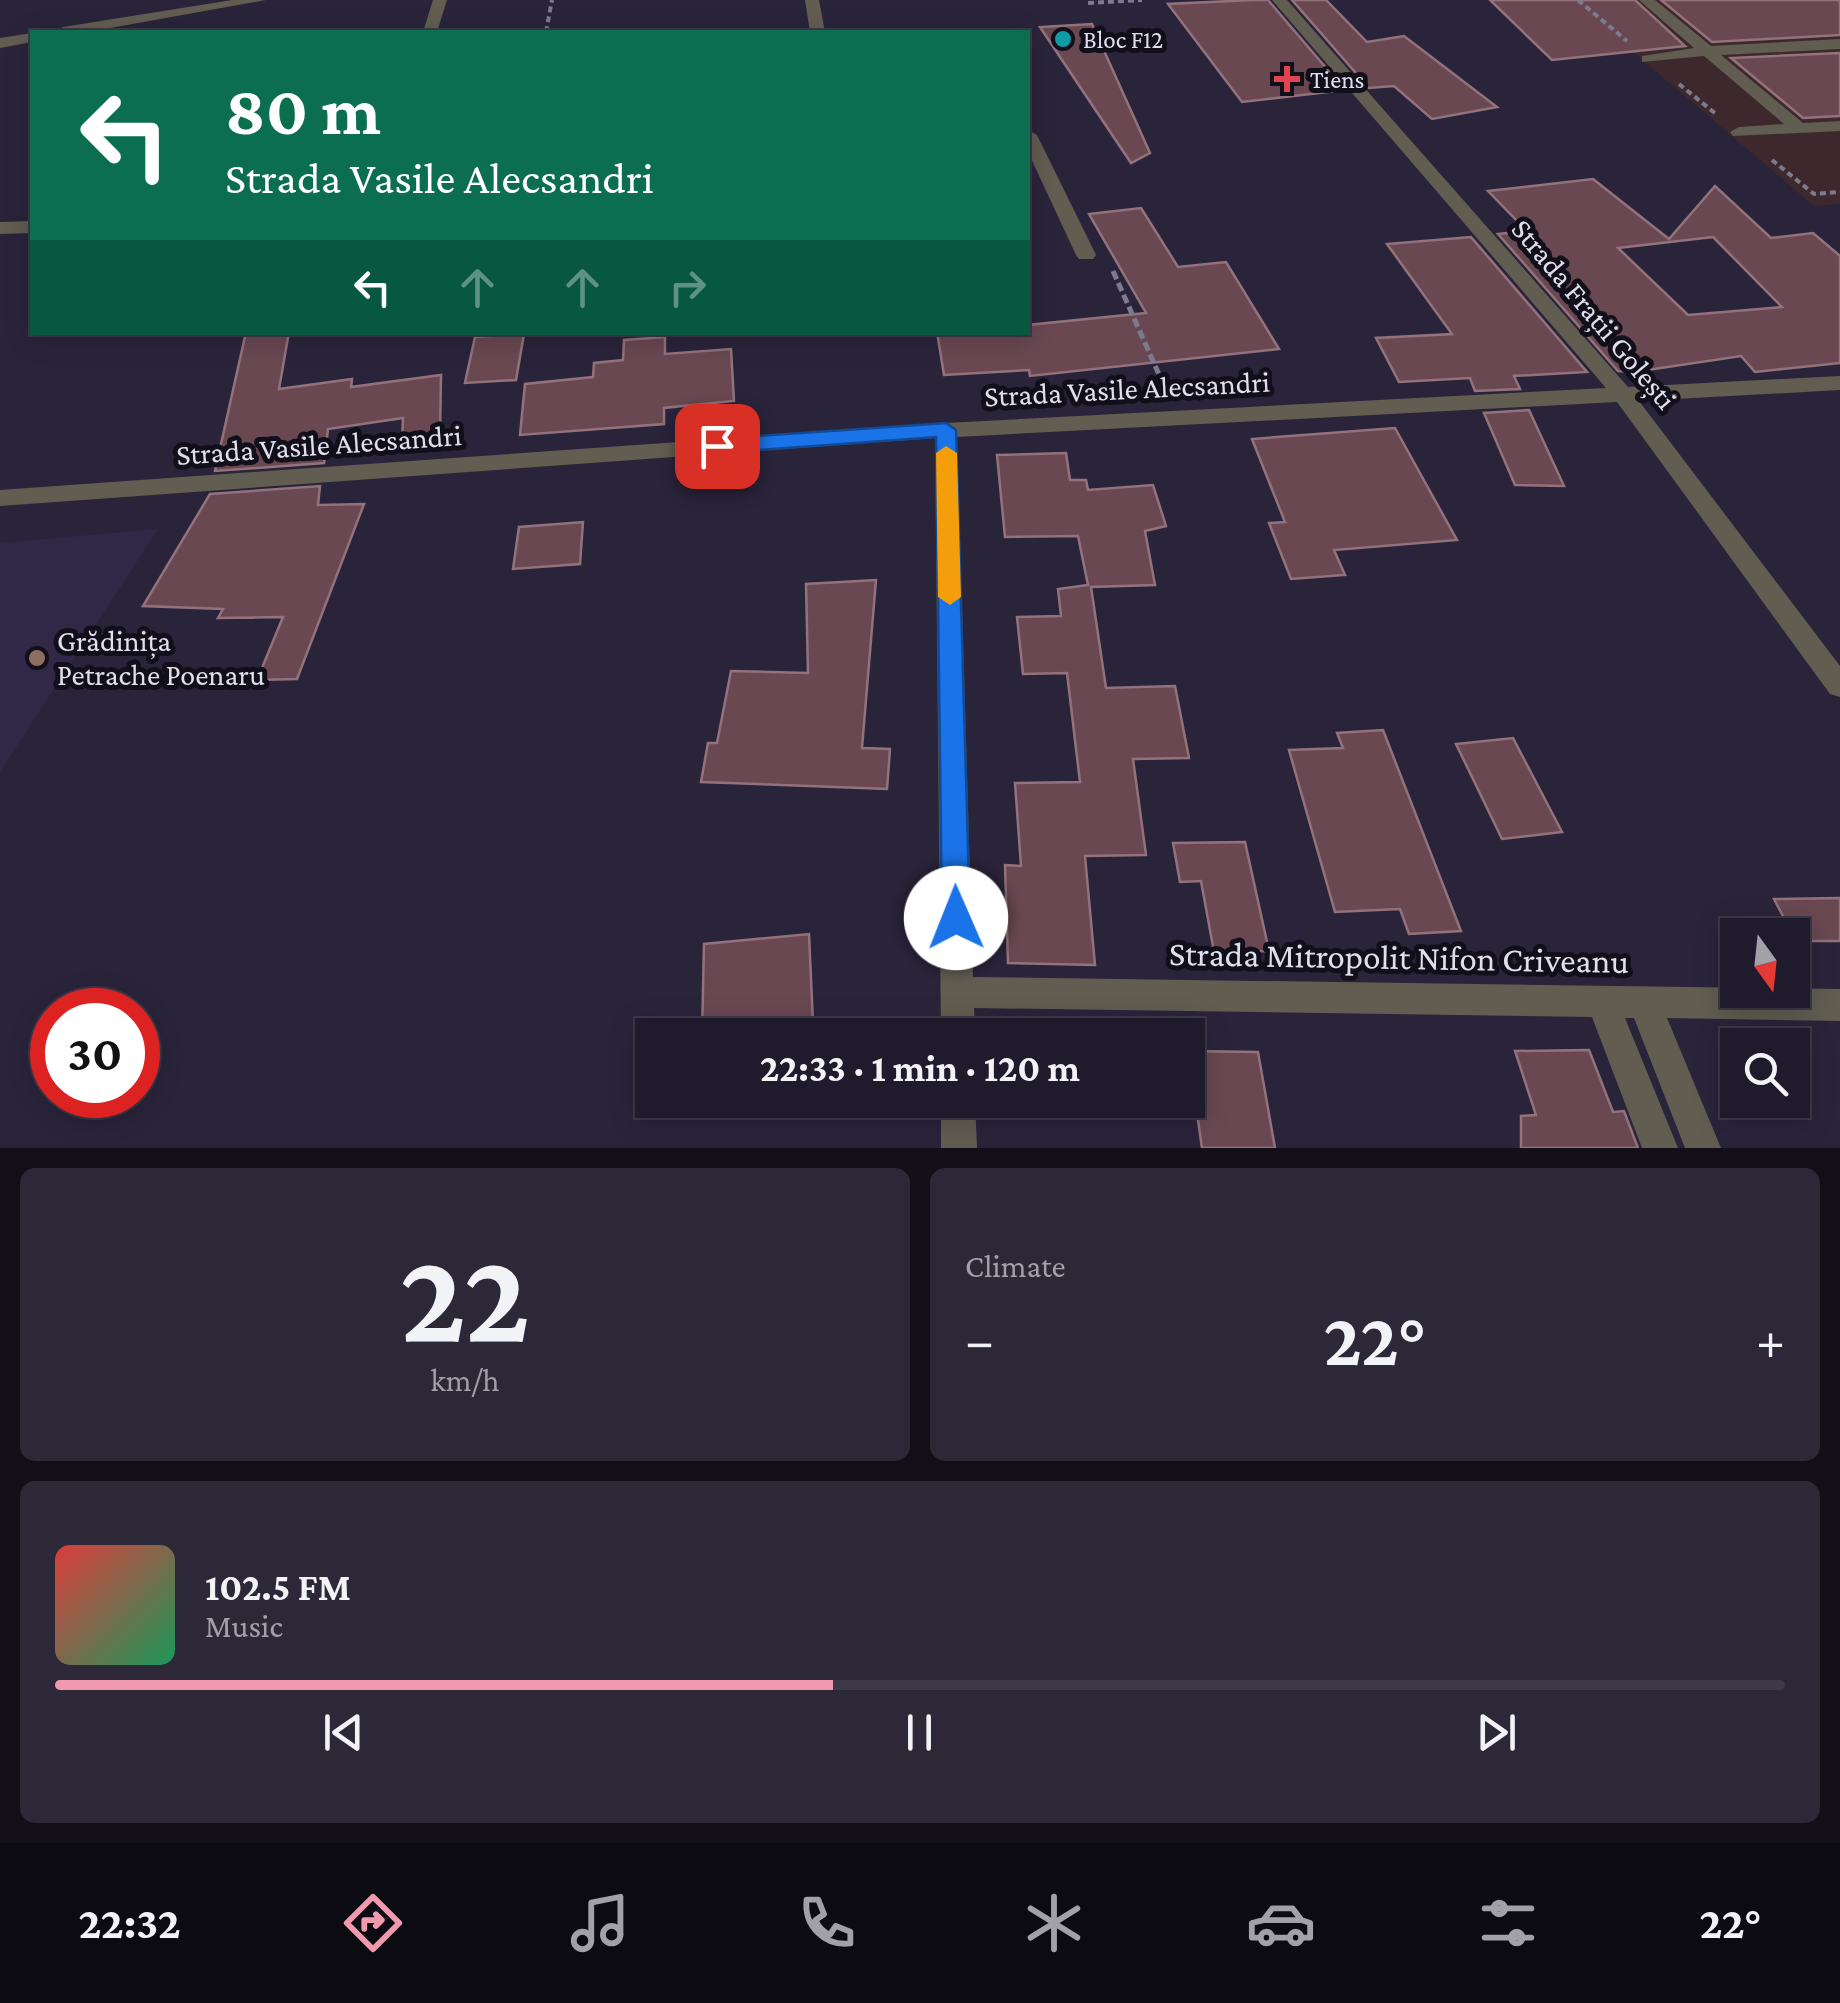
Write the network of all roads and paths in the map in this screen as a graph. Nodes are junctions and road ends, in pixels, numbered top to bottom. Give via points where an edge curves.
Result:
1 (259, 0) edge
2 (440, 0) edge
3 (552, 0) edge
4 (812, 0) edge
5 (1142, 0) edge
6 (1279, 0) edge
7 (1578, 0) edge
8 (1646, 0) edge
9 (1088, 3) dead end
10 (76, 30) edge
11 (431, 30) edge
12 (546, 30) edge
13 (818, 30) edge
14 (30, 38) edge
15 (0, 44) edge
16 (1840, 44) edge
17 (1707, 51) junction
18 (1648, 59) junction
19 (1840, 126) edge
20 (1800, 129) junction
21 (1739, 132) junction
22 (1030, 139) edge
23 (1840, 192) edge
24 (30, 227) edge
25 (0, 228) edge
26 (1086, 255) joint
27 (1840, 383) edge
28 (1620, 391) junction
29 (1177, 417) junction
30 (946, 430) junction
31 (0, 498) edge
32 (1840, 686) edge
33 (958, 992) junction
34 (1602, 1000) junction
35 (1644, 1000) junction
36 (1840, 1006) edge
37 (958, 1018) edge
38 (958, 1118) edge
39 (959, 1148) edge
40 (1660, 1148) edge
41 (1703, 1148) edge

1 - 10 street
2 - 11 street
3 - 12 path
4 - 13 street
5 - 9 path
6 - 28 street, Strada Frații Golești
7 - 18 path
8 - 17 street
14 - 15 street
16 - 17 street
17 - 18 street
17 - 20 street
18 - 21 path
19 - 20 street
20 - 21 street
21 - 23 path via 1814,194
22 - 26 street
24 - 25 street
26 - 29 path via 1111,267
27 - 28 street, Strada Vasile Alecsandri
28 - 29 street, Strada Vasile Alecsandri
28 - 32 street, Strada Frații Golești
29 - 30 street, Strada Vasile Alecsandri
30 - 31 street, Strada Vasile Alecsandri
30 - 33 street
33 - 34 street, Strada Mitropolit Nifon Criveanu
33 - 37 street
34 - 35 street, Strada Mitropolit Nifon Criveanu
34 - 40 street
35 - 36 street, Strada Mitropolit Nifon Criveanu
35 - 41 street
38 - 39 street

